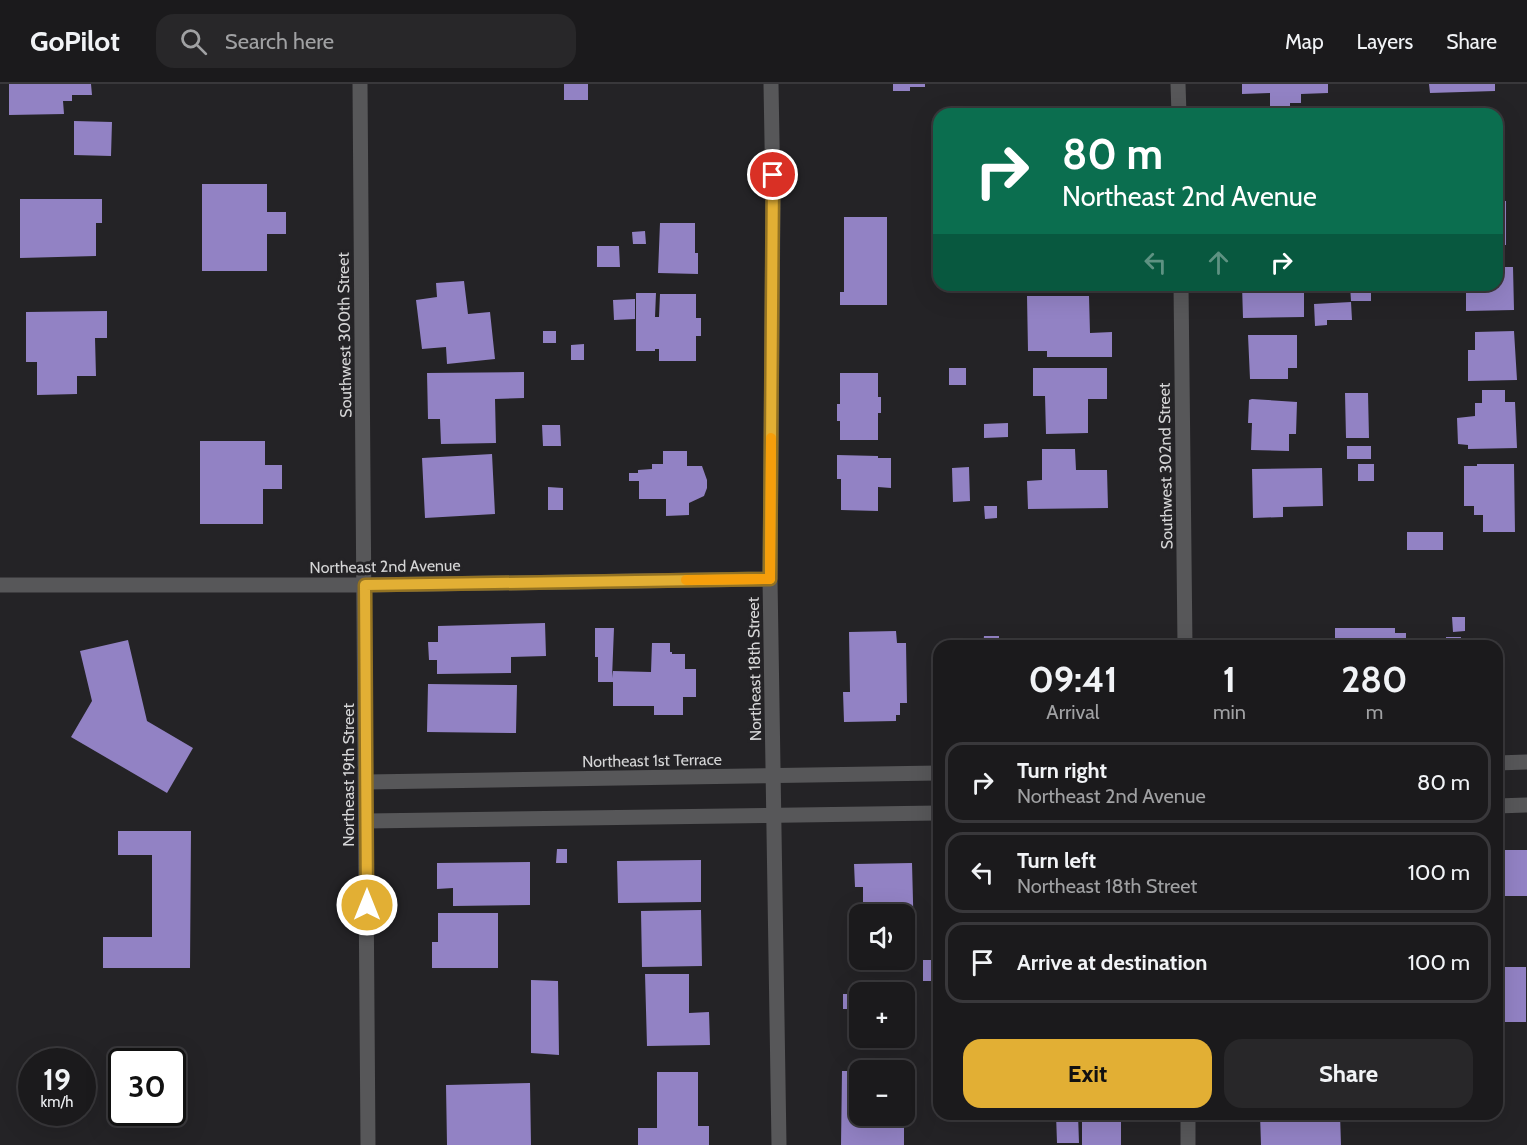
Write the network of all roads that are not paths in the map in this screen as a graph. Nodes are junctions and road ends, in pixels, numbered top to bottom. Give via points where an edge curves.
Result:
1 (360, 84) edge
2 (771, 84) edge
3 (1178, 84) edge
4 (1179, 108) edge
5 (1181, 291) edge
6 (770, 579) junction
7 (0, 585) edge
8 (365, 585) junction
9 (1185, 640) edge
10 (1527, 762) edge
11 (1503, 763) edge
12 (933, 773) edge
13 (773, 776) junction
14 (366, 782) junction
15 (1503, 806) edge
16 (1527, 806) edge
17 (933, 813) edge
18 (774, 815) junction
19 (366, 821) junction
20 (1188, 1120) edge
21 (368, 1145) edge
22 (779, 1145) edge
23 (1188, 1145) edge

1 - 8 street, Southwest 300th Street
2 - 6 street, Northeast 18th Street
3 - 4 street
5 - 9 street, Southwest 302nd Street
6 - 8 street, Northeast 2nd Avenue
6 - 13 street, Northeast 18th Street
7 - 8 street, Northeast 2nd Avenue
8 - 14 street, Northeast 19th Street
10 - 11 street
12 - 13 street, Northeast 1st Terrace
13 - 14 street, Northeast 1st Terrace
13 - 18 street, Northeast 18th Street
14 - 19 street, Northeast 19th Street
15 - 16 street
17 - 18 street
18 - 19 street
18 - 22 street, Northeast 18th Street
19 - 21 street, Northeast 19th Street
20 - 23 street

